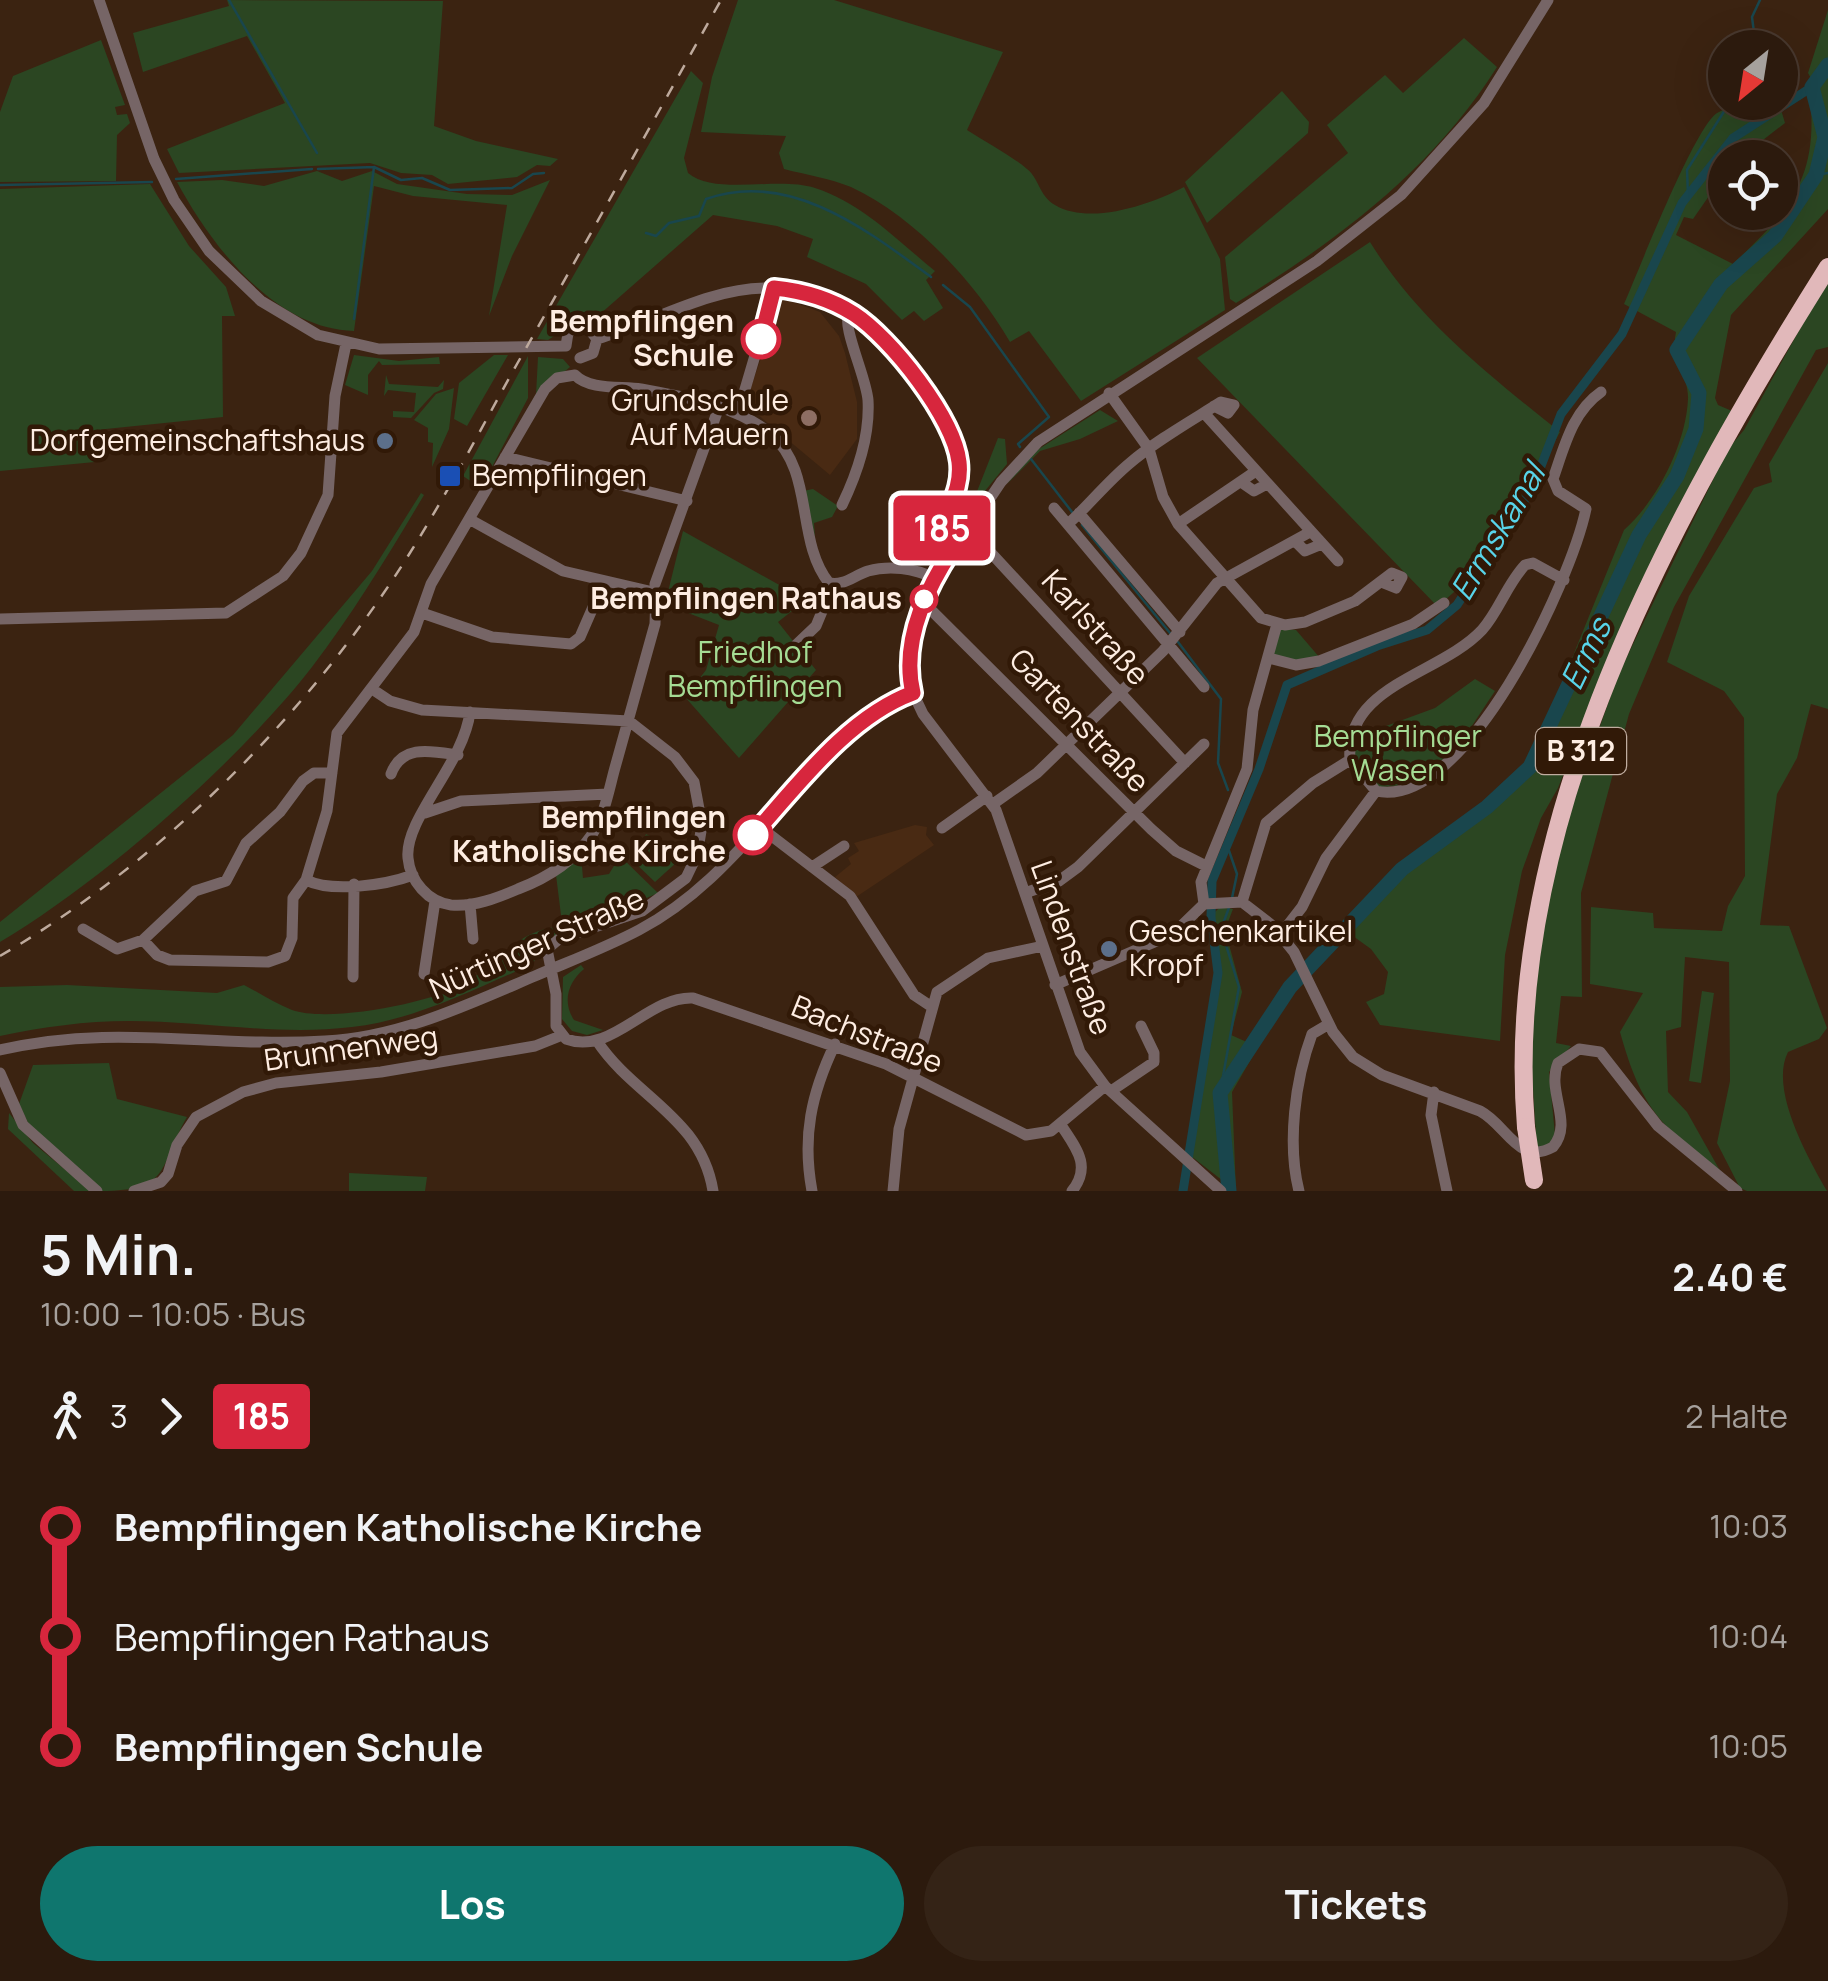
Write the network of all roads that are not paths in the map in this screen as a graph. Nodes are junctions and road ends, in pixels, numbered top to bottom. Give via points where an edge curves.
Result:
1 (98, 0) edge
2 (1548, 0) edge
3 (1828, 268) edge
4 (774, 288) junction
5 (849, 311) junction
6 (597, 339) junction
7 (346, 344) junction
8 (566, 346) junction
9 (580, 358) junction
10 (575, 374) junction
11 (1601, 392) dead end
12 (1109, 393) junction
13 (718, 407) junction
14 (738, 413) junction
15 (1148, 449) junction
16 (505, 456) junction
17 (1256, 472) junction
18 (1241, 482) junction
19 (1267, 484) junction
20 (687, 501) junction
21 (842, 505) dead end
22 (1054, 508) dead end
23 (1079, 513) junction
24 (469, 519) junction
25 (1068, 524) junction
26 (1178, 524) junction
27 (968, 528) junction
28 (1310, 532) junction
29 (1295, 541) junction
30 (1322, 544) junction
31 (952, 550) junction
32 (1338, 561) dead end
33 (934, 578) junction
34 (1224, 579) junction
35 (1564, 580) junction
36 (604, 582) junction
37 (1382, 582) dead end
38 (833, 584) junction
39 (654, 589) junction
40 (923, 602) junction
41 (1444, 603) dead end
42 (421, 617) junction
43 (0, 619) edge
44 (1277, 624) junction
45 (1180, 632) junction
46 (796, 644) dead end
47 (1170, 644) junction
48 (1269, 658) junction
49 (1204, 687) dead end
50 (372, 689) junction
51 (1120, 692) junction
52 (913, 693) junction
53 (470, 712) junction
54 (629, 721) junction
55 (1068, 744) junction
56 (1204, 744) dead end
57 (458, 756) junction
58 (1350, 760) junction
59 (1185, 763) junction
60 (332, 773) junction
61 (391, 774) dead end
62 (439, 788) junction
63 (1376, 791) junction
64 (608, 794) junction
65 (990, 800) junction
66 (450, 804) junction
67 (1134, 813) junction
68 (424, 814) junction
69 (760, 828) junction
70 (942, 828) dead end
71 (844, 846) dead end
72 (1206, 866) junction
73 (812, 867) junction
74 (413, 876) junction
75 (306, 880) junction
76 (354, 884) junction
77 (1024, 893) junction
78 (435, 901) junction
79 (1224, 901) junction
80 (470, 904) junction
81 (82, 929) dead end
82 (1281, 934) junction
83 (473, 939) dead end
84 (144, 940) junction
85 (1042, 946) junction
86 (550, 970) junction
87 (424, 974) dead end
88 (353, 978) dead end
89 (1056, 984) junction
90 (932, 1007) junction
91 (1329, 1024) junction
92 (1141, 1026) dead end
93 (560, 1036) junction
94 (597, 1041) junction
95 (835, 1044) junction
96 (0, 1050) edge
97 (0, 1073) edge
98 (914, 1077) junction
99 (1108, 1088) junction
100 (1434, 1092) junction
101 (1061, 1124) junction
102 (168, 1174) junction
103 (1535, 1185) edge
104 (1733, 1188) edge
105 (98, 1191) edge
106 (134, 1191) edge
107 (169, 1191) edge
108 (714, 1191) edge
109 (812, 1191) edge
110 (892, 1191) edge
111 (1072, 1191) edge
112 (1220, 1191) edge
113 (1299, 1191) edge
114 (1447, 1191) edge

1 - 7 street via 154,159 200,240 272,310
2 - 12 street via 1484,103 1401,195 1330,253
3 - 103 highway, B 312, bridge via 1680,531 1581,752 1549,856 1530,954 1523,1045
4 - 5 street via 810,293
4 - 6 street via 710,298
4 - 14 street
5 - 21 street via 846,325 863,366 868,411
5 - 31 street via 883,340 948,429 960,473 942,528
6 - 8 street via 576,327
6 - 9 street via 593,352
7 - 8 street via 416,350
7 - 43 street via 328,495 283,576 226,613
8 - 9 street
9 - 10 street
10 - 13 street via 588,384
10 - 16 street via 548,384
11 - 35 street via 1571,429 1554,479 1558,490 1586,509
12 - 15 street
12 - 27 street via 1028,451
13 - 14 street
13 - 20 street
14 - 38 street via 776,439 792,462 818,561
15 - 17 street via 1209,410
15 - 23 street
15 - 26 street
16 - 20 street
16 - 24 street
17 - 18 street
17 - 19 street
18 - 19 street via 1254,491
18 - 26 street
19 - 28 street
20 - 39 street
22 - 25 street
23 - 25 street
23 - 45 street
24 - 36 street via 551,566
24 - 42 street via 431,584
25 - 47 street
26 - 34 street
27 - 31 street
27 - 51 street, Karlstraße
28 - 29 street
28 - 30 street
29 - 30 street via 1305,551
29 - 34 street
30 - 32 street
31 - 33 street
33 - 38 street via 881,570
33 - 40 street
34 - 44 street via 1254,612
34 - 45 street
35 - 58 street via 1534,563 1525,565 1480,632 1365,708 1352,732
35 - 63 street via 1526,654 1452,761 1418,787
36 - 39 street
36 - 42 street via 580,638 570,644 492,637
37 - 44 street via 1331,612
38 - 46 street via 816,626
39 - 54 street via 659,608
40 - 52 street via 910,667
40 - 55 street, Gartenstraße
41 - 48 street via 1413,624 1319,662
42 - 50 street
44 - 48 street
45 - 47 street
47 - 49 street
47 - 51 street
48 - 72 street via 1252,710 1246,769
50 - 53 street via 412,708
50 - 60 street via 337,734
51 - 55 street
51 - 59 street, Karlstraße
52 - 65 street, Lindenstraße
52 - 69 street, Nürtinger Straße via 826,755
53 - 54 street
53 - 57 street
54 - 64 street
54 - 86 street via 675,757 694,782 702,816 697,854 686,878 662,900 550,944
55 - 65 street via 1027,782
55 - 67 street, Gartenstraße
56 - 59 street
57 - 61 street via 406,753
57 - 62 street
58 - 63 street
58 - 79 street via 1266,824
59 - 67 street
60 - 75 street
60 - 84 street via 303,780 246,842 226,881 191,894
62 - 66 street
62 - 68 street
63 - 82 street
64 - 66 street
64 - 80 street via 592,835 564,866
65 - 70 street
65 - 77 street, Lindenstraße
66 - 68 street
67 - 72 street, Gartenstraße via 1176,851
67 - 77 street via 1068,876
68 - 74 street via 409,845
69 - 73 street
69 - 86 street, Nürtinger Straße via 673,911
71 - 73 street
72 - 79 street via 1200,890
73 - 90 street via 850,896 914,995
74 - 76 street
74 - 78 street
75 - 76 street
75 - 84 street via 292,898 291,945 275,962 170,960
76 - 88 street
77 - 85 street, Lindenstraße
78 - 80 street
78 - 87 street
79 - 82 street
79 - 89 street via 1173,934
80 - 83 street
81 - 84 street via 118,950
82 - 91 street
85 - 89 street, Lindenstraße
85 - 90 street via 995,956 954,977 941,986
86 - 93 street
86 - 96 street, Nürtinger Straße via 395,1030 350,1039 116,1035
89 - 99 street, Lindenstraße via 1080,1052
90 - 98 street
91 - 100 street via 1370,1070
91 - 113 street via 1312,1034 1304,1067 1294,1138
92 - 99 street via 1154,1062
93 - 94 street via 580,1044
93 - 102 street, Brunnenweg via 535,1046 243,1092 189,1124
94 - 95 street, Bachstraße via 687,998
94 - 108 street via 692,1136
95 - 98 street, Bachstraße
95 - 109 street via 808,1117
97 - 105 street via 23,1125
98 - 101 street, Bachstraße via 1026,1135
98 - 110 street
99 - 101 street
99 - 112 street, Lindenstraße
100 - 104 street via 1496,1120 1522,1151 1542,1152 1557,1143 1562,1130 1556,1067 1571,1052 1592,1050 1613,1063 1667,1134
100 - 114 street via 1431,1115
101 - 111 street via 1083,1162
102 - 106 street
102 - 107 street

